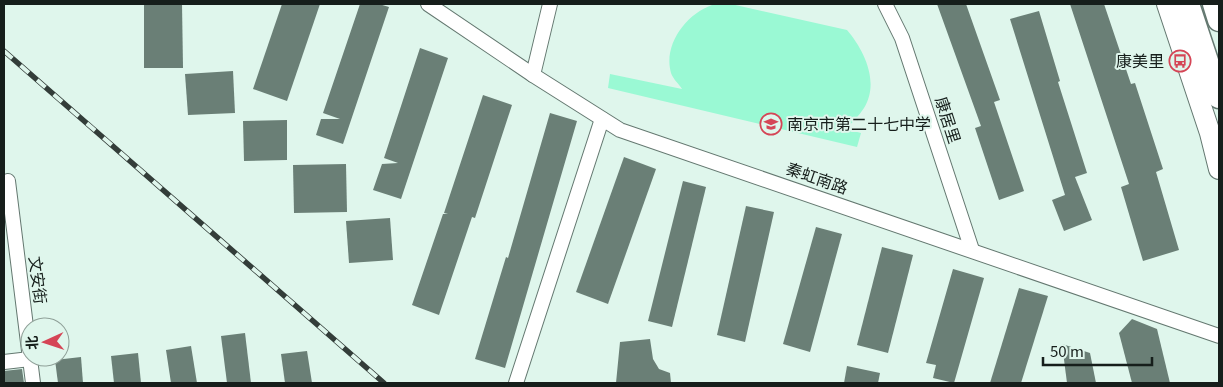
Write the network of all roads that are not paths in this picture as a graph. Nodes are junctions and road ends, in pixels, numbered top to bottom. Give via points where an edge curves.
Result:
1 (428, 4) edge
2 (550, 4) edge
3 (885, 4) edge
4 (1167, 4) edge
5 (1188, 4) edge
6 (1214, 4) edge
7 (1219, 20) edge
8 (533, 75) junction
9 (1219, 97) edge
10 (602, 119) junction
11 (1219, 169) edge
12 (8, 181) dead end
13 (972, 250) junction
14 (25, 317) edge
15 (1219, 336) edge
16 (20, 360) edge
17 (4, 362) edge
18 (31, 367) edge
19 (33, 383) edge
20 (516, 383) edge

1 - 8 street, 秦虹南路
2 - 8 street
3 - 13 street, 康居里 via 902,38
4 - 11 main road
5 - 9 highway
6 - 7 highway
8 - 10 street, 秦虹南路
10 - 13 street, 秦虹南路 via 620,130
10 - 20 street
12 - 14 street, 文安街
13 - 15 street, 秦虹南路
16 - 17 street
18 - 19 street, 文安街

